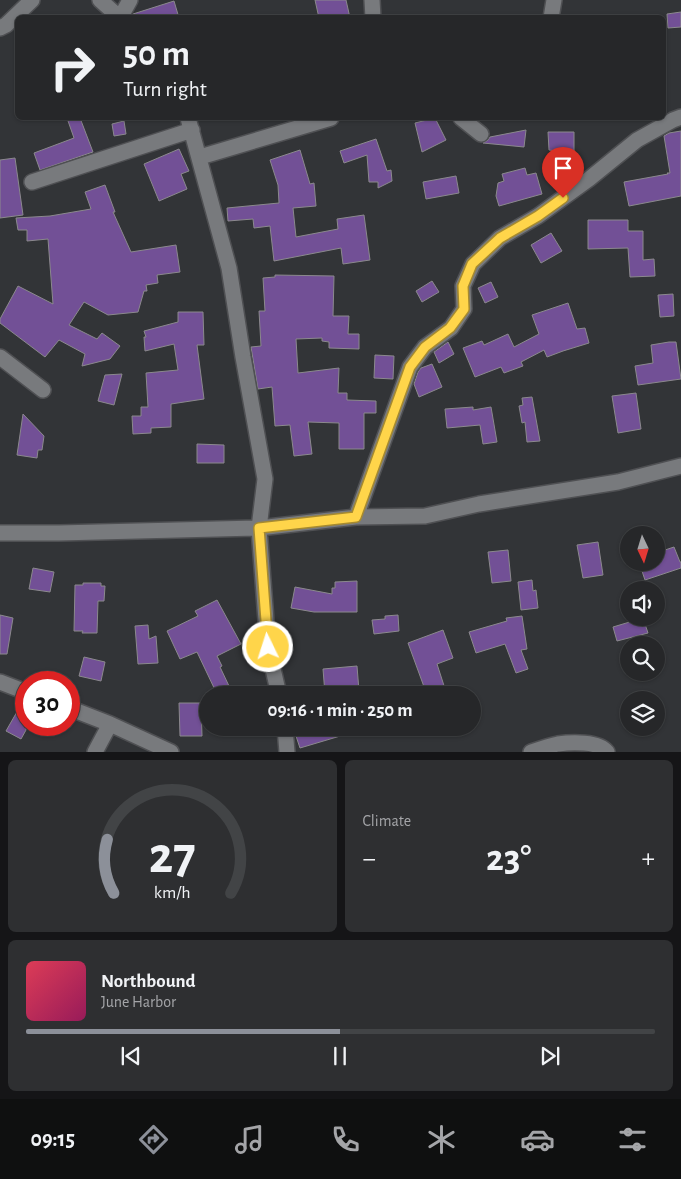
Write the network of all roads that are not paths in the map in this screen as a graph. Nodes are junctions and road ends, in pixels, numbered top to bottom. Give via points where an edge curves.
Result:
1 (32, 0) edge
2 (100, 0) edge
3 (130, 0) edge
4 (372, 0) edge
5 (554, 0) edge
6 (16, 15) edge
7 (117, 15) edge
8 (122, 15) edge
9 (373, 15) edge
10 (552, 15) edge
11 (15, 16) edge
12 (0, 28) edge
13 (681, 117) edge
14 (324, 120) edge
15 (464, 120) edge
16 (190, 124) edge
17 (481, 134) dead end
18 (200, 158) junction
19 (32, 182) dead end
20 (0, 358) edge
21 (43, 390) dead end
22 (681, 466) edge
23 (356, 517) junction
24 (259, 528) junction
25 (0, 533) edge
26 (0, 682) edge
27 (277, 686) edge
28 (15, 688) edge
29 (80, 712) edge
30 (110, 724) junction
31 (285, 736) edge
32 (95, 752) edge
33 (171, 752) edge
34 (287, 752) edge
35 (531, 752) edge
36 (607, 752) edge

1 - 6 street
2 - 7 street
3 - 8 street
4 - 9 street
5 - 10 street
11 - 12 street
13 - 23 street via 637,140 538,216 500,238 472,264 463,286 464,309 450,328 425,347 410,367
14 - 18 street
15 - 17 street
16 - 18 street
16 - 19 street
18 - 24 street via 229,268 265,479
20 - 21 street
22 - 23 street via 618,482 425,516
23 - 24 street
24 - 25 street
24 - 27 street via 268,647
26 - 28 street
29 - 30 street
30 - 32 street
30 - 33 street
31 - 34 street
35 - 36 street via 558,744 581,743 604,747

